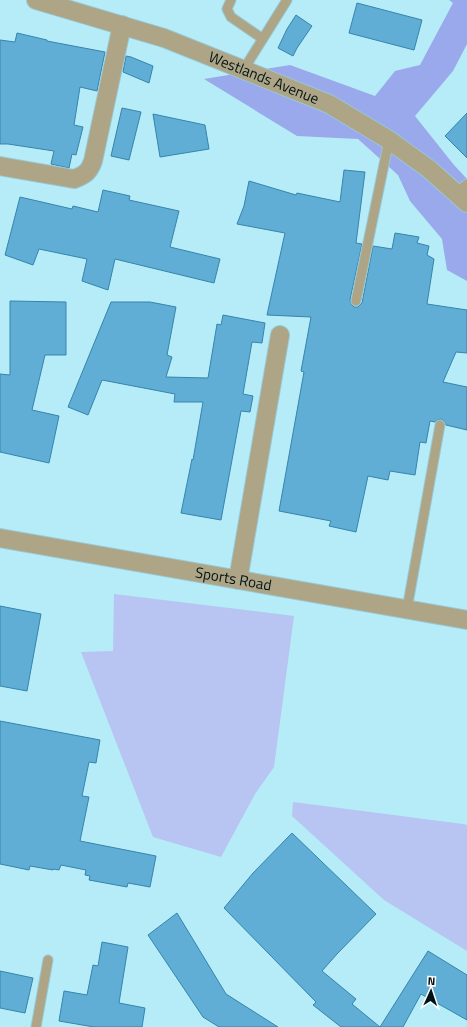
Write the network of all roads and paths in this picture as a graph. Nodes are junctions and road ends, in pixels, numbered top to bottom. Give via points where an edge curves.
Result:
1 (36, 0) edge
2 (231, 0) edge
3 (287, 0) edge
4 (122, 25) junction
5 (263, 39) junction
6 (244, 69) junction
7 (390, 140) junction
8 (0, 166) edge
9 (463, 193) edge
10 (356, 302) dead end
11 (280, 335) dead end
12 (440, 426) dead end
13 (0, 538) edge
14 (238, 580) junction
15 (407, 609) junction
16 (467, 620) edge
17 (48, 960) dead end
18 (36, 1027) edge

1 - 4 street, Westlands Avenue
2 - 5 lane via 227,9 231,17
3 - 5 lane
4 - 6 street, Westlands Avenue via 164,38
4 - 8 street via 90,170 74,179
5 - 6 lane
6 - 7 street, Westlands Avenue via 330,104
7 - 9 street, Westlands Avenue
7 - 10 lane
11 - 14 street
12 - 15 lane
13 - 14 street, Sports Road
14 - 15 street, Sports Road
15 - 16 street, Sports Road
17 - 18 lane

